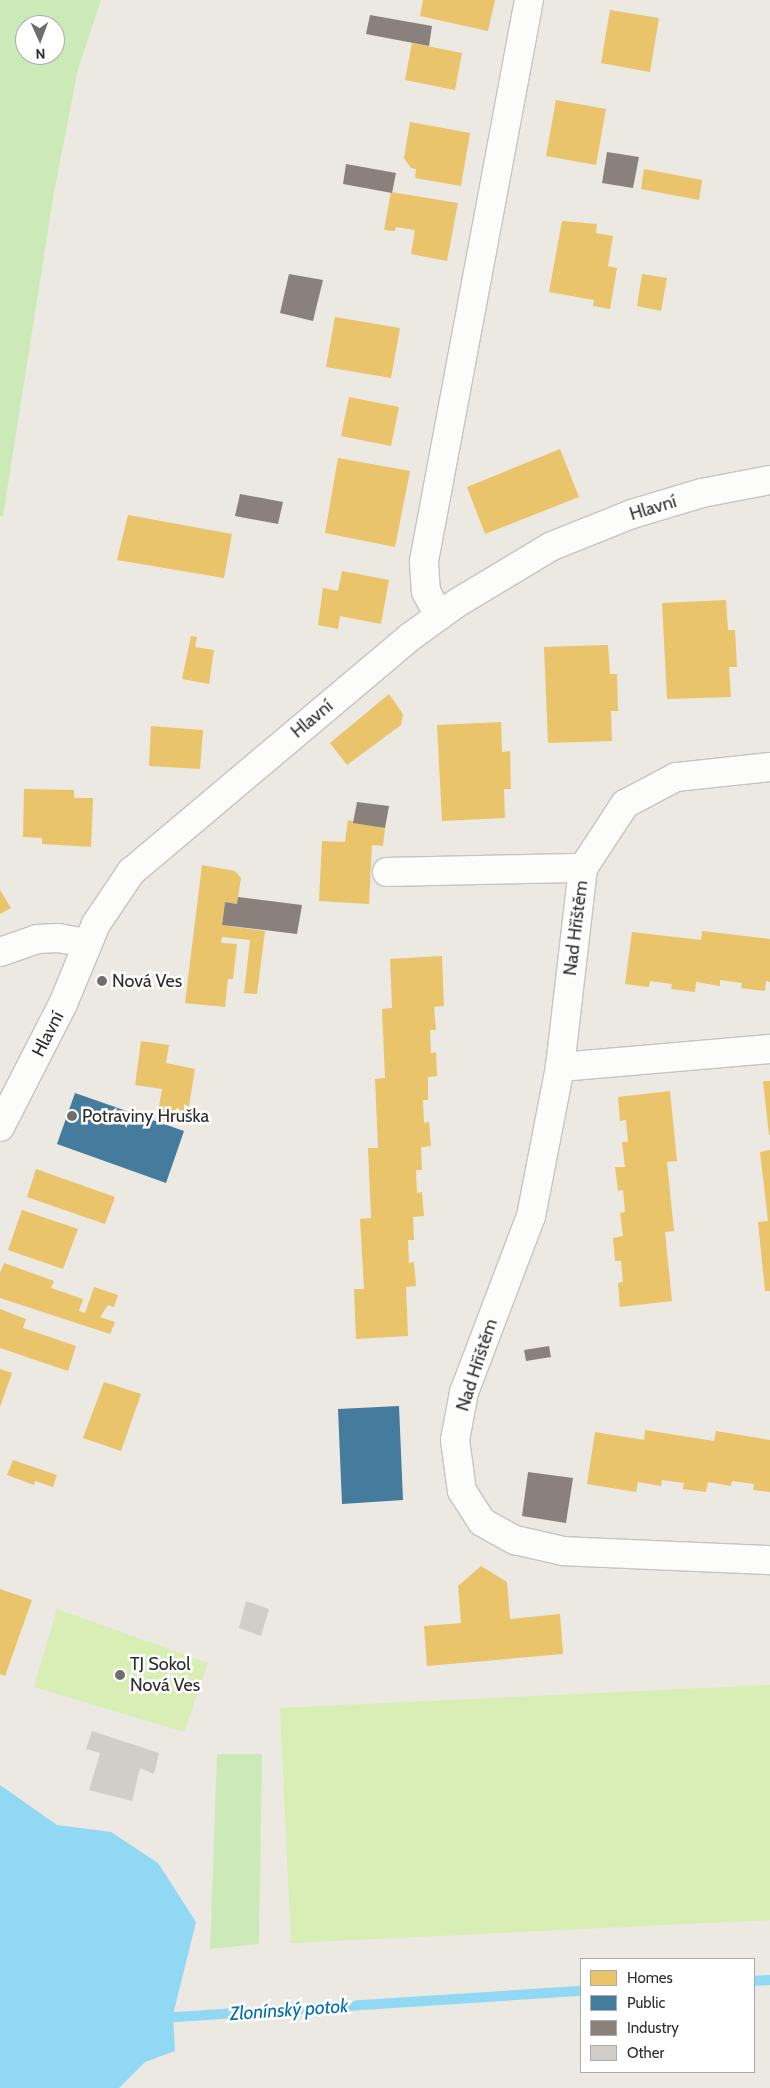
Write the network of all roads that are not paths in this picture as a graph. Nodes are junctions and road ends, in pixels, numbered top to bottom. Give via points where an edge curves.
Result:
1 (530, 0) edge
2 (770, 480) edge
3 (440, 616) junction
4 (770, 767) edge
5 (583, 868) junction
6 (387, 872) dead end
7 (87, 943) junction
8 (0, 952) edge
9 (770, 1049) edge
10 (560, 1067) junction
11 (0, 1128) edge
12 (770, 1560) edge

1 - 3 street via 424,561 426,592
2 - 3 street, Hlavní via 702,494 632,514 552,546
3 - 7 street, Hlavní via 410,636 131,872 110,899
4 - 5 street, Nad Hřištěm via 676,777 626,804
5 - 6 street
5 - 10 street, Nad Hřištěm
7 - 8 street via 37,938
7 - 11 street, Hlavní via 63,1004
9 - 10 street
10 - 12 street, Nad Hřištěm via 531,1216 464,1392 455,1440 462,1491 482,1522 515,1540 563,1551

